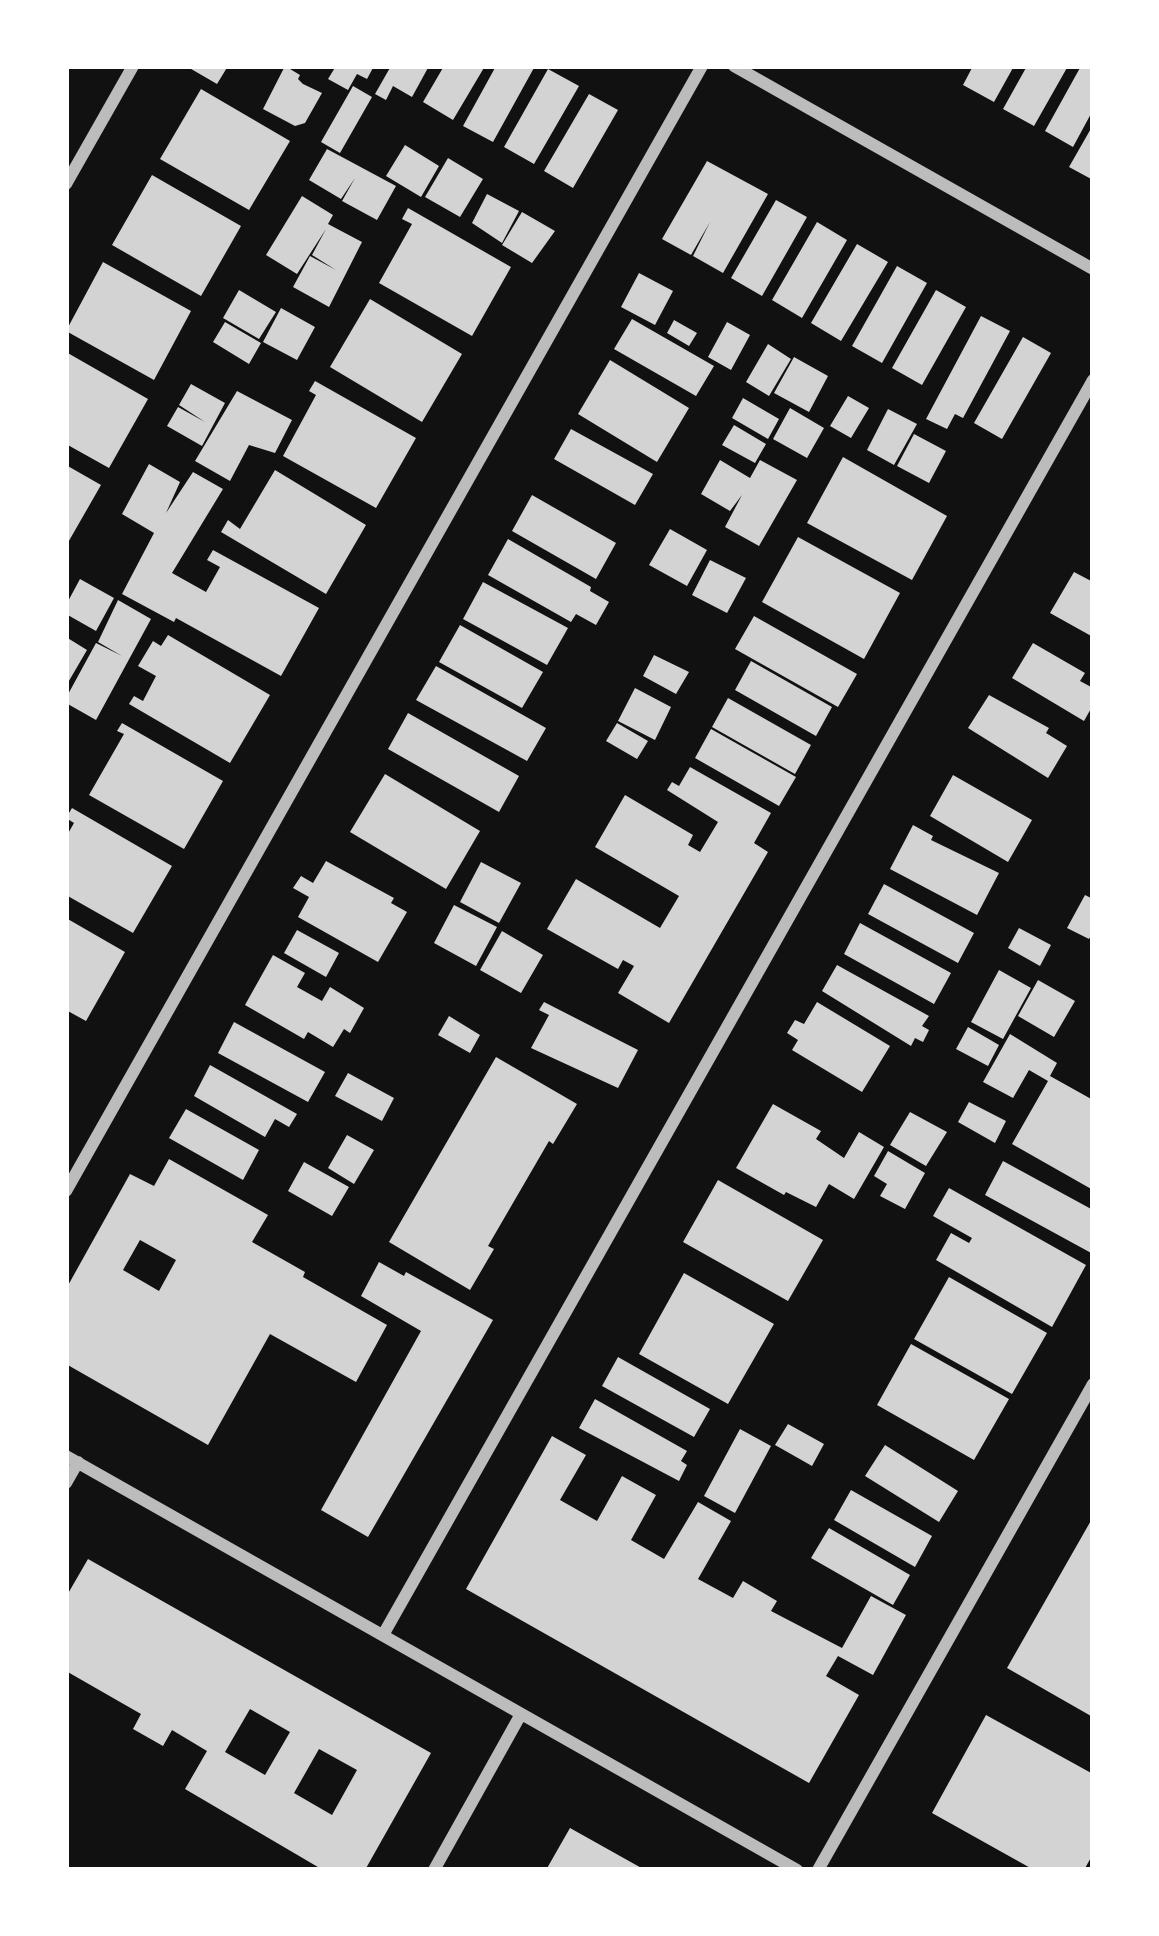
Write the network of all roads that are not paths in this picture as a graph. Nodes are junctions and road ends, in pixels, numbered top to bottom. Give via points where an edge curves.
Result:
1 (133, 66) edge
2 (702, 66) edge
3 (734, 66) edge
4 (66, 184) edge
5 (1093, 269) edge
6 (1093, 380) edge
7 (66, 1191) edge
8 (1093, 1384) edge
9 (72, 1459) edge
10 (66, 1483) edge
11 (382, 1635) junction
12 (521, 1714) junction
13 (434, 1870) edge
14 (797, 1870) edge
15 (818, 1870) edge

1 - 4 street
2 - 7 street
3 - 5 street
6 - 11 street
8 - 15 street
9 - 10 street
9 - 11 street
11 - 12 street
12 - 13 street
12 - 14 street

